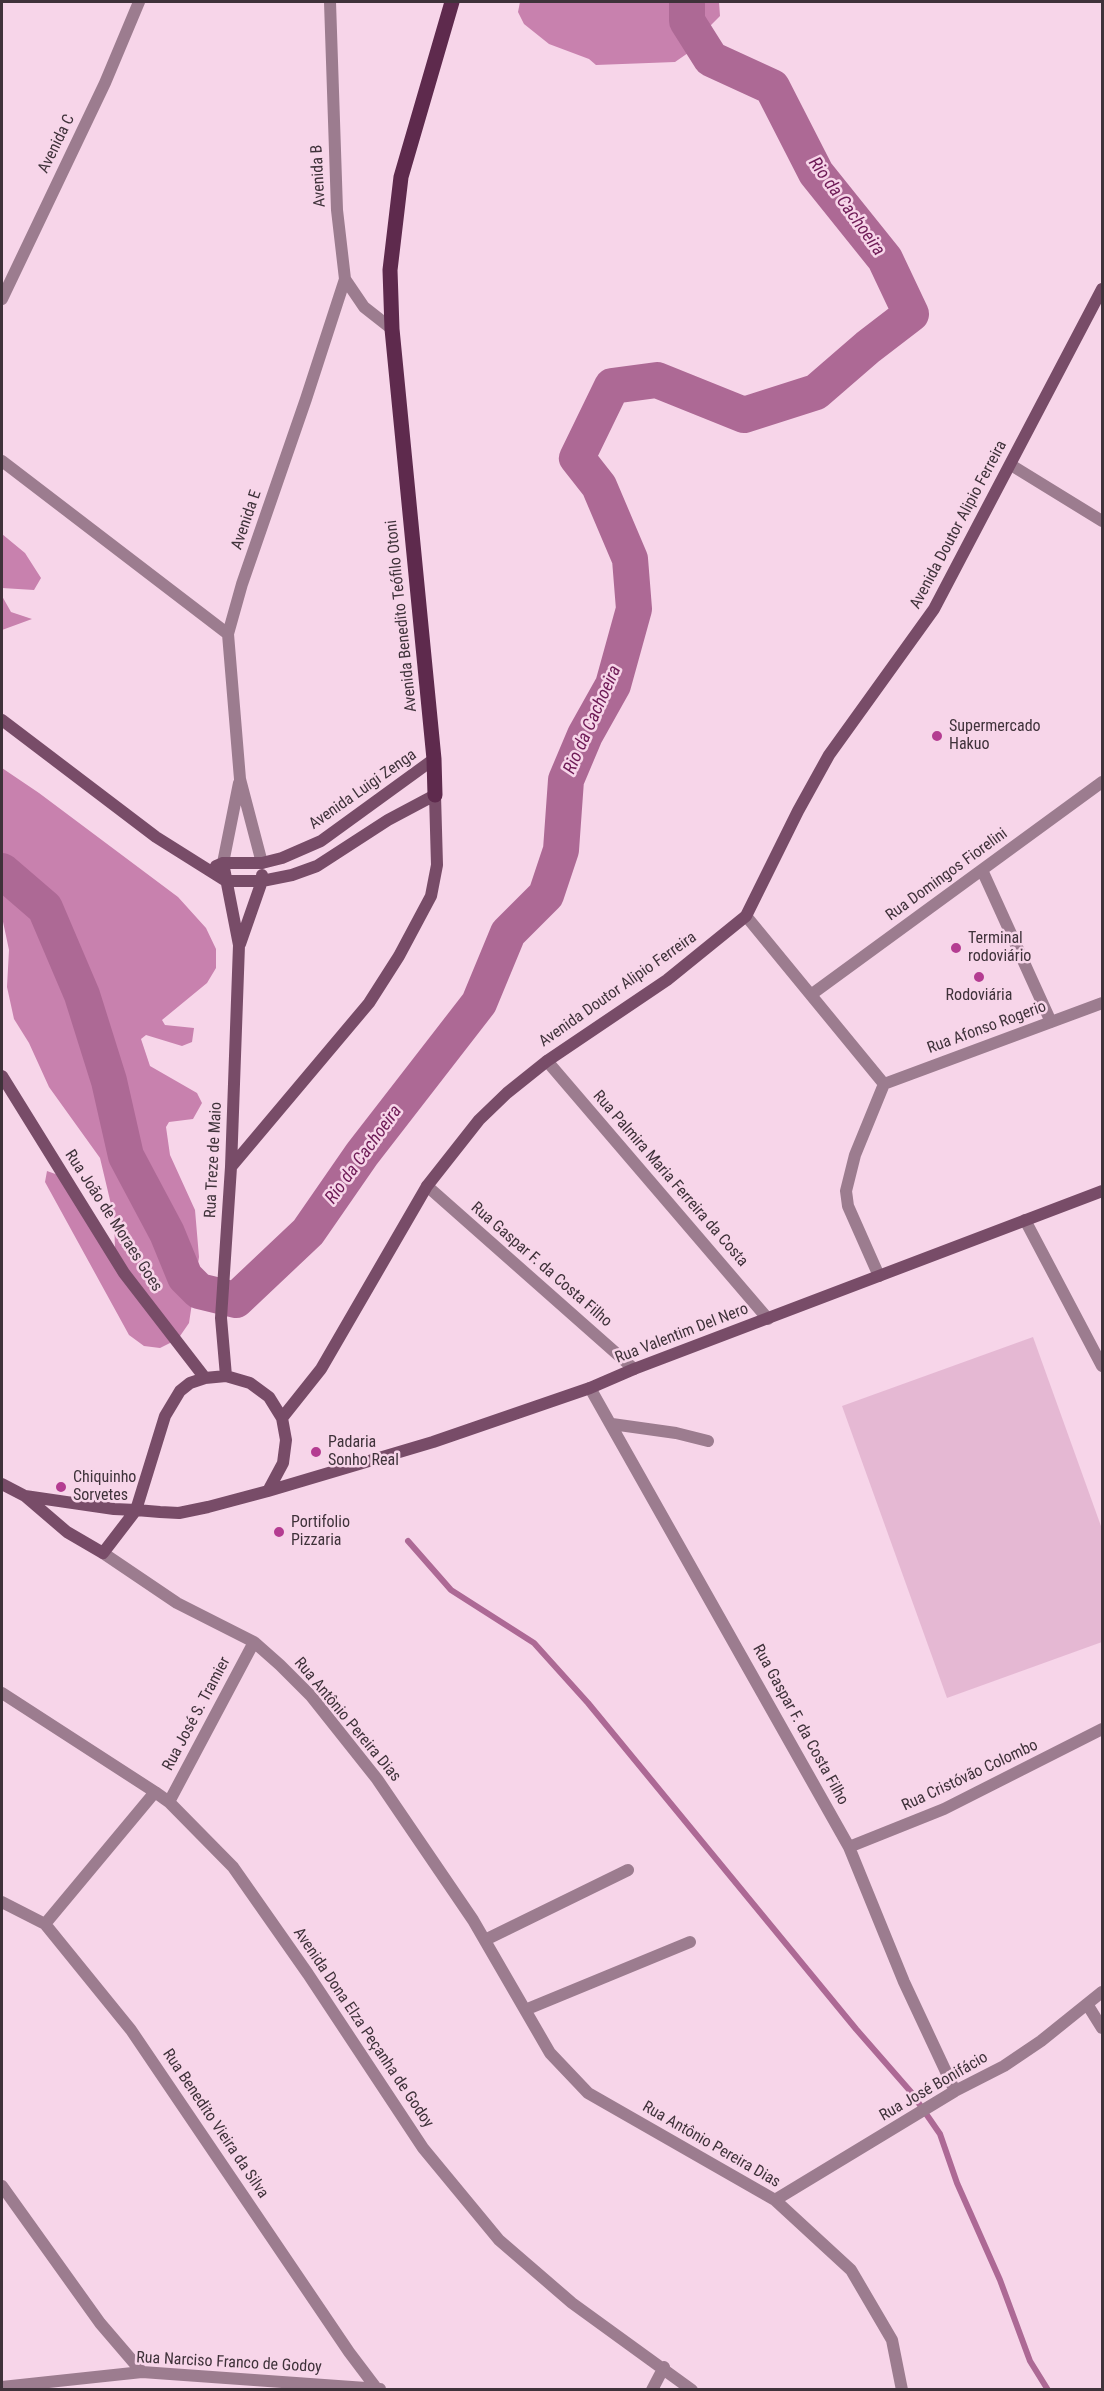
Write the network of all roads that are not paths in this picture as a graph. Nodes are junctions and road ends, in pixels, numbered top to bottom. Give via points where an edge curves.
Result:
1 (139, 2) edge
2 (330, 2) edge
3 (452, 2) edge
4 (345, 279) junction
5 (1102, 289) edge
6 (2, 299) edge
7 (392, 329) junction
8 (2, 461) edge
9 (1011, 465) junction
10 (1102, 521) edge
11 (228, 633) junction
12 (2, 720) edge
13 (434, 759) junction
14 (240, 779) junction
15 (1102, 782) edge
16 (435, 795) junction
17 (223, 863) junction
18 (262, 863) junction
19 (207, 870) junction
20 (981, 870) junction
21 (226, 880) junction
22 (262, 881) junction
23 (746, 916) junction
24 (239, 945) junction
25 (812, 994) junction
26 (1102, 1003) edge
27 (1052, 1022) junction
28 (547, 1061) junction
29 (2, 1076) edge
30 (884, 1084) junction
31 (231, 1167) junction
32 (427, 1186) junction
33 (1102, 1191) edge
34 (1025, 1220) junction
35 (879, 1276) junction
36 (768, 1319) junction
37 (1102, 1366) edge
38 (634, 1369) junction
39 (226, 1376) junction
40 (205, 1378) junction
41 (590, 1388) junction
42 (282, 1418) junction
43 (612, 1424) junction
44 (708, 1441) dead end
45 (2, 1484) edge
46 (268, 1491) junction
47 (26, 1496) junction
48 (136, 1510) junction
49 (103, 1553) junction
50 (254, 1642) junction
51 (2, 1693) edge
52 (1102, 1729) edge
53 (155, 1792) junction
54 (169, 1802) junction
55 (849, 1847) junction
56 (628, 1870) dead end
57 (2, 1902) edge
58 (45, 1924) junction
59 (485, 1940) junction
60 (690, 1942) dead end
61 (1102, 1992) edge
62 (1087, 2004) junction
63 (525, 2010) junction
64 (1102, 2028) edge
65 (955, 2091) junction
66 (2, 2186) edge
67 (775, 2200) junction
68 (664, 2367) junction
69 (142, 2372) junction
70 (2, 2387) edge
71 (377, 2389) edge
72 (382, 2390) edge
73 (652, 2390) edge
74 (692, 2390) edge
75 (902, 2390) edge

1 - 6 street, Avenida C via 105,83
2 - 4 street, Avenida B via 337,210
3 - 7 main road, Avenida Benedito Teófilo Otoni via 401,177 390,270
4 - 7 street, Avenida B via 364,307
4 - 11 street, Avenida E
5 - 9 main road, Avenida Doutor Alipio Ferreira
7 - 13 main road, Avenida Benedito Teófilo Otoni
8 - 11 street
9 - 10 street
9 - 23 main road, Avenida Doutor Alipio Ferreira via 934,609 829,755
11 - 14 street, Avenida E
12 - 19 main road via 156,837
13 - 16 main road, Avenida Benedito Teófilo Otoni
13 - 18 main road, Avenida Luigi Zenga via 321,841
14 - 17 street, Avenida E
14 - 18 street, Avenida E
15 - 20 street, Rua Domingos Fiorelini
16 - 22 main road via 317,866
16 - 31 main road, Avenida Benedito Teófilo Otoni via 437,865 431,896 399,956 369,1003
17 - 18 main road, Avenida Luigi Zenga
17 - 19 main road, Avenida Luigi Zenga
17 - 21 main road, Rua Treze de Maio
18 - 22 main road, Rua Treze de Maio
19 - 21 main road
20 - 25 street, Rua Domingos Fiorelini
20 - 27 street
21 - 22 main road
21 - 24 main road, Rua Treze de Maio
22 - 24 main road, Rua Treze de Maio
23 - 25 street
23 - 28 main road, Avenida Doutor Alipio Ferreira via 667,980
24 - 31 main road, Rua Treze de Maio
25 - 30 street
26 - 27 street, Rua Afonso Rogerio
27 - 30 street, Rua Afonso Rogerio
28 - 32 main road, Avenida Doutor Alipio Ferreira via 479,1120
28 - 36 street, Rua Palmira Maria Ferreira da Costa
29 - 40 main road, Rua João de Moraes Goes via 124,1273
30 - 35 street via 855,1155 846,1191 848,1206
31 - 39 main road, Rua Treze de Maio via 221,1318
32 - 38 street, Rua Gaspar F. da Costa Filho
32 - 42 main road, Avenida Doutor Alipio Ferreira via 321,1369
33 - 34 main road, Rua Valentim Del Nero
34 - 35 main road, Rua Valentim Del Nero
34 - 37 street
35 - 36 main road, Rua Valentim Del Nero
36 - 38 main road, Rua Valentim Del Nero
38 - 41 main road, Rua Valentim Del Nero
39 - 40 main road
39 - 42 main road via 250,1383 269,1397
40 - 48 main road via 180,1391 165,1416
41 - 43 street, Rua Gaspar F. da Costa Filho
41 - 46 main road, Rua Valentim Del Nero via 433,1442
42 - 46 main road via 286,1440 283,1463
43 - 44 street
43 - 55 street, Rua Gaspar F. da Costa Filho
45 - 47 main road
46 - 48 main road via 179,1513
47 - 48 main road
47 - 49 main road, Rua Antônio Pereira Dias via 68,1532
48 - 49 main road
49 - 50 street, Rua Antônio Pereira Dias via 177,1603
50 - 54 street, Rua José S. Tramier
50 - 59 street, Rua Antônio Pereira Dias via 311,1696 377,1779
51 - 53 street, Avenida Dona Elza Peçanha de Godoy
52 - 55 street, Rua Cristóvão Colombo via 944,1809
53 - 54 street, Avenida Dona Elza Peçanha de Godoy
53 - 58 street
54 - 68 street, Avenida Dona Elza Peçanha de Godoy via 233,1867 423,2148 499,2240 572,2303
55 - 65 street, Rua Gaspar F. da Costa Filho via 904,1982
56 - 59 street
57 - 58 street, Rua Benedito Vieira da Silva
58 - 71 street, Rua Benedito Vieira da Silva via 131,2030
59 - 63 street, Rua Antônio Pereira Dias
60 - 63 street
61 - 62 street, Rua José Bonifácio
62 - 64 street
62 - 65 street, Rua José Bonifácio via 1004,2066
63 - 67 street, Rua Antônio Pereira Dias via 550,2053 588,2093
65 - 67 street, Rua José Bonifácio
66 - 69 street via 100,2323
67 - 75 street, Rua Antônio Pereira Dias via 851,2270 892,2340
68 - 73 street
68 - 74 street, Avenida Dona Elza Peçanha de Godoy
69 - 70 street, Rua Narciso Franco de Godoy
69 - 71 street, Rua Narciso Franco de Godoy
71 - 72 street, Rua Narciso Franco de Godoy

